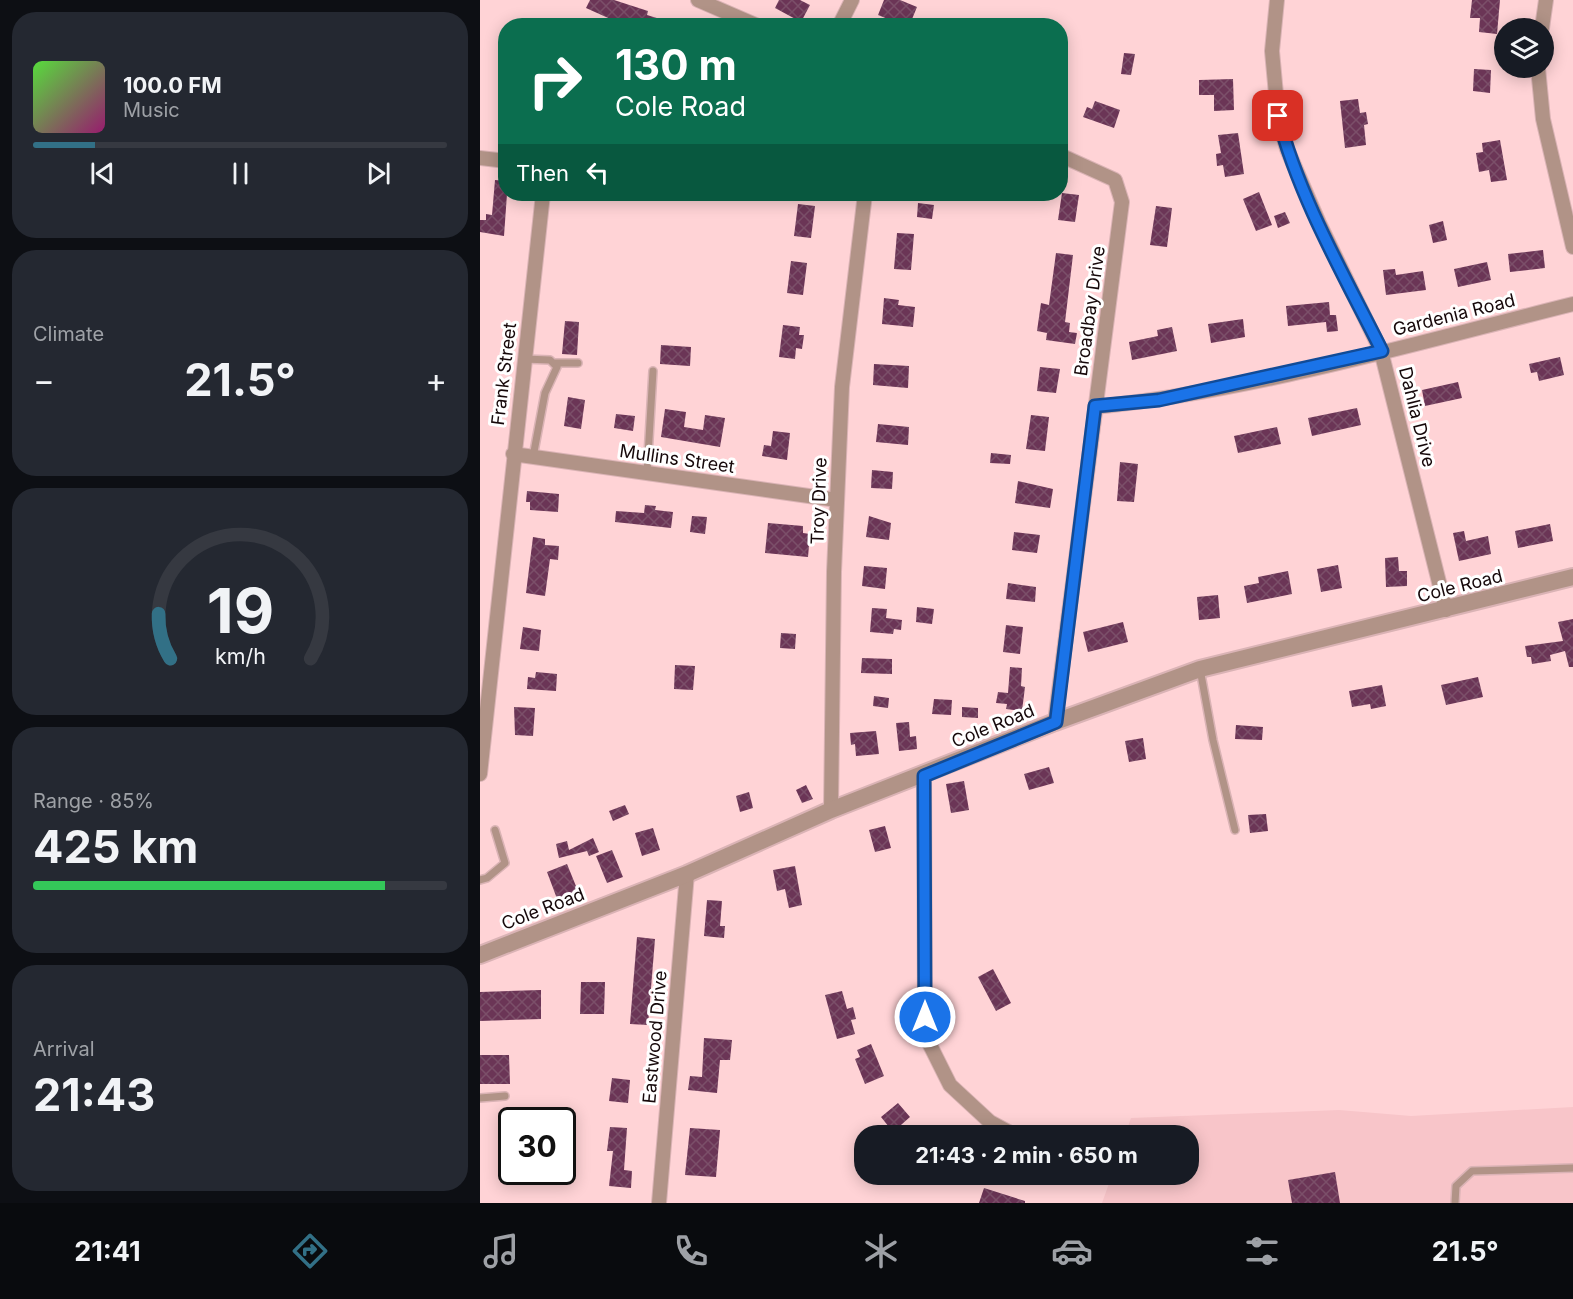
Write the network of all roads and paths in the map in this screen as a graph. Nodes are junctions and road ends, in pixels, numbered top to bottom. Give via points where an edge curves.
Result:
1 (698, 0) edge
2 (852, 0) edge
3 (1277, 0) edge
4 (1545, 0) edge
5 (740, 18) edge
6 (843, 18) edge
7 (1543, 18) edge
8 (1539, 78) edge
9 (480, 158) edge
10 (1068, 159) edge
11 (498, 160) edge
12 (542, 201) edge
13 (863, 201) edge
14 (1573, 247) edge
15 (1573, 304) edge
16 (1382, 351) junction
17 (524, 359) junction
18 (554, 363) junction
19 (578, 363) dead end
20 (653, 371) dead end
21 (1095, 406) junction
22 (513, 454) junction
23 (533, 457) junction
24 (647, 473) junction
25 (837, 500) junction
26 (1573, 577) edge
27 (1446, 610) junction
28 (1200, 669) junction
29 (1056, 722) junction
30 (480, 774) edge
31 (924, 776) junction
32 (831, 810) junction
33 (495, 830) dead end
34 (1235, 830) dead end
35 (687, 874) junction
36 (480, 880) edge
37 (480, 955) edge
38 (506, 1096) dead end
39 (480, 1098) edge
40 (996, 1125) edge
41 (1573, 1168) edge
42 (659, 1203) edge
43 (1455, 1203) edge

1 - 5 street
2 - 6 street
3 - 16 street, Dahlia Drive via 1272,51 1278,116 1287,149
4 - 7 street
8 - 14 street via 1543,119
9 - 11 street
10 - 21 street, Broadbay Drive via 1114,180 1122,202
12 - 17 street, Frank Street
13 - 25 street, Troy Drive via 842,387
15 - 16 street, Gardenia Road
16 - 21 street, Gardenia Road via 1169,398
16 - 27 street, Dahlia Drive
17 - 18 lane
17 - 22 street, Frank Street
18 - 19 lane
18 - 23 lane via 557,367 545,393
20 - 24 lane
21 - 29 street, Broadbay Drive
22 - 23 street, Mullins Street
22 - 30 street, Frank Street
23 - 24 street, Mullins Street
24 - 25 street, Mullins Street
25 - 32 street, Troy Drive
26 - 27 street, Cole Road
27 - 28 street, Cole Road
28 - 29 street, Cole Road
28 - 34 lane
29 - 31 street, Cole Road
31 - 32 street, Cole Road
31 - 40 street via 925,1035 950,1085
32 - 35 street, Cole Road
33 - 36 lane via 505,863
35 - 37 street, Cole Road
35 - 42 street, Eastwood Drive
38 - 39 lane
41 - 43 lane via 1472,1171 1456,1186

